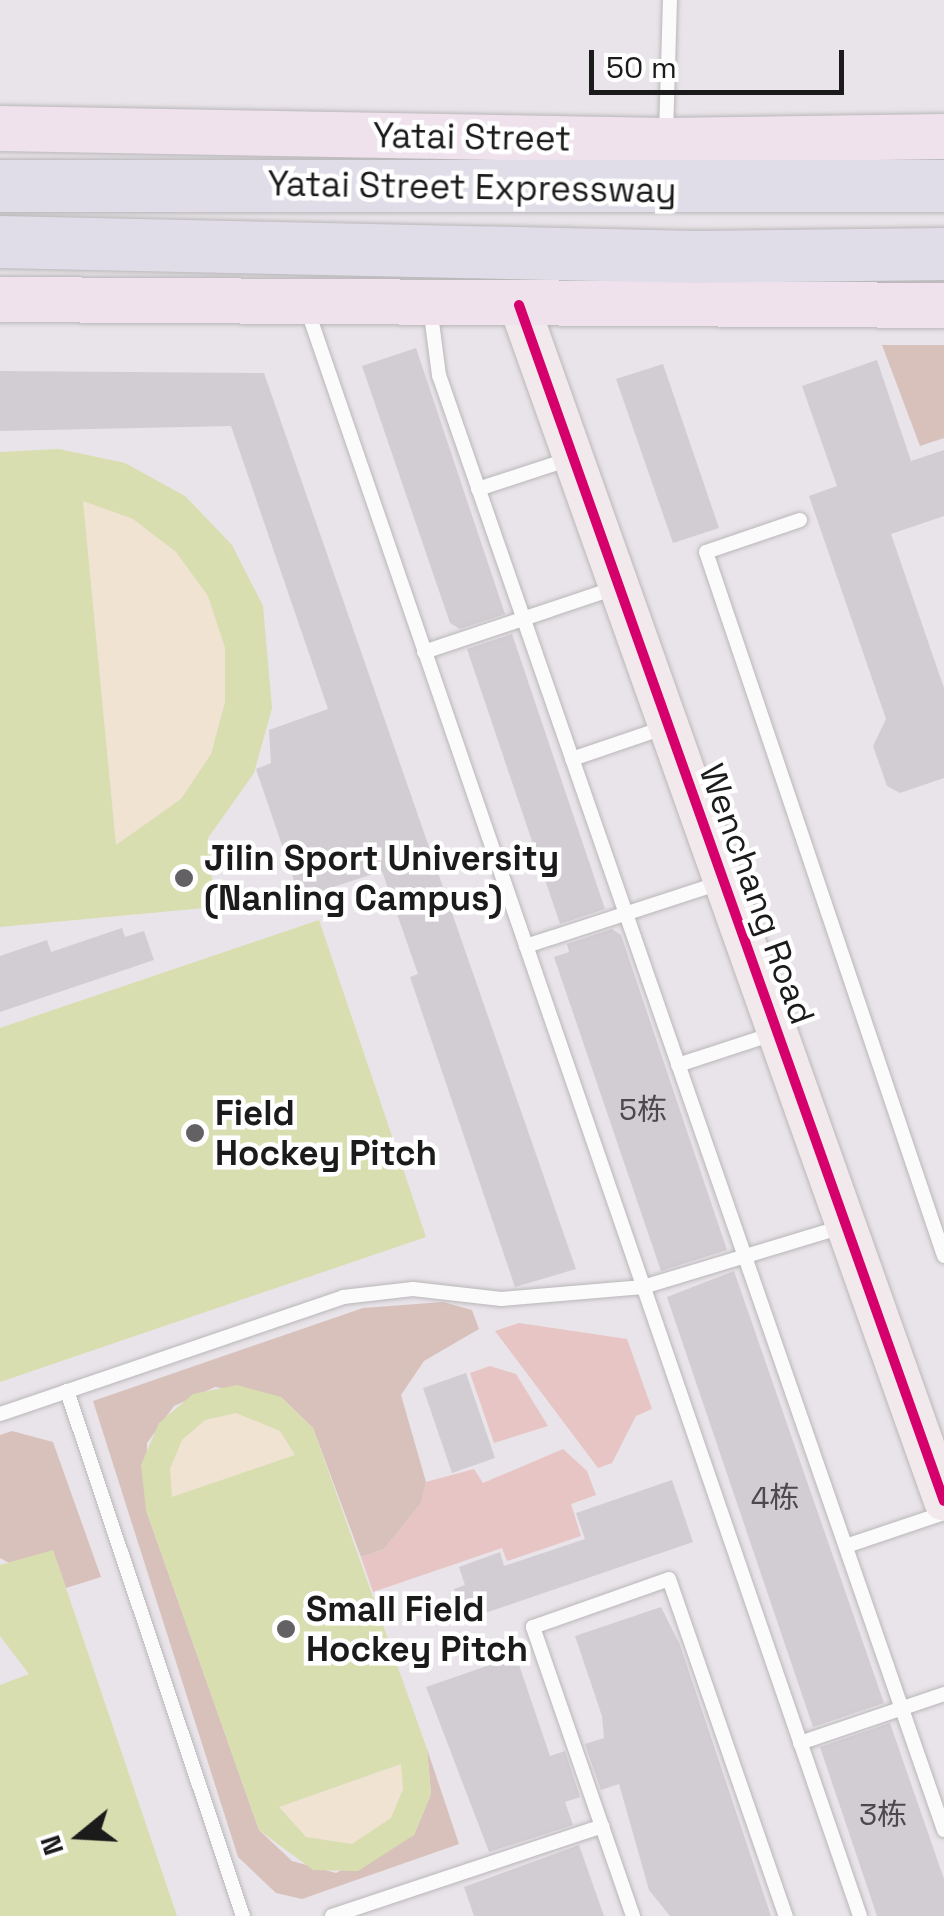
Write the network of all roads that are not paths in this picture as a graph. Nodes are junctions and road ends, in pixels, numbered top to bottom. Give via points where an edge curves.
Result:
1 (670, 0) edge
2 (0, 128) edge
3 (944, 136) edge
4 (666, 140) junction
5 (0, 186) edge
6 (944, 186) edge
7 (0, 242) edge
8 (944, 254) edge
9 (0, 298) edge
10 (303, 299) junction
11 (430, 302) junction
12 (519, 305) junction
13 (944, 305) edge
14 (573, 458) junction
15 (478, 490) junction
16 (800, 520) dead end
17 (618, 586) junction
18 (523, 619) junction
19 (424, 652) junction
20 (669, 726) junction
21 (572, 758) junction
22 (724, 882) junction
23 (626, 914) junction
24 (526, 946) junction
25 (777, 1032) junction
26 (678, 1065) junction
27 (939, 1224) edge
28 (846, 1225) junction
29 (944, 1256) edge
30 (746, 1259) junction
31 (643, 1287) junction
32 (67, 1391) junction
33 (0, 1414) edge
34 (944, 1501) edge
35 (944, 1513) edge
36 (846, 1546) junction
37 (944, 1694) edge
38 (902, 1709) junction
39 (800, 1743) junction
40 (602, 1826) junction
41 (944, 1830) edge
42 (244, 1916) edge
43 (332, 1916) edge
44 (634, 1916) edge
45 (786, 1916) edge
46 (860, 1916) edge

1 - 4 lane
2 - 4 main road, Yatai Street
3 - 4 main road, Yatai Street
5 - 6 highway, Yatai Street Expressway
7 - 8 highway, Yatai Street Expressway via 459,254
9 - 10 main road
10 - 11 main road
10 - 19 lane
11 - 12 main road
11 - 15 lane via 439,375
12 - 13 main road
12 - 14 street, Wenchang Road
14 - 15 lane
14 - 17 street, Wenchang Road
15 - 18 lane
16 - 27 lane via 706,552
17 - 18 lane
17 - 20 street, Wenchang Road
18 - 19 lane
18 - 21 lane
19 - 24 lane
20 - 21 lane
20 - 22 street, Wenchang Road
21 - 23 lane
22 - 23 lane
22 - 25 street, Wenchang Road
23 - 24 lane
23 - 26 lane
24 - 31 lane
25 - 26 lane
25 - 28 street, Wenchang Road
26 - 30 lane
27 - 29 lane
28 - 30 lane
28 - 34 street, Wenchang Road
30 - 31 lane
30 - 36 lane
31 - 32 lane via 501,1299 380,1290
31 - 39 lane
32 - 33 lane
32 - 42 lane
35 - 36 lane
36 - 38 lane
37 - 38 lane
38 - 39 lane
38 - 41 lane
39 - 46 lane
40 - 43 lane
40 - 44 lane
40 - 45 lane via 533,1627 669,1579

